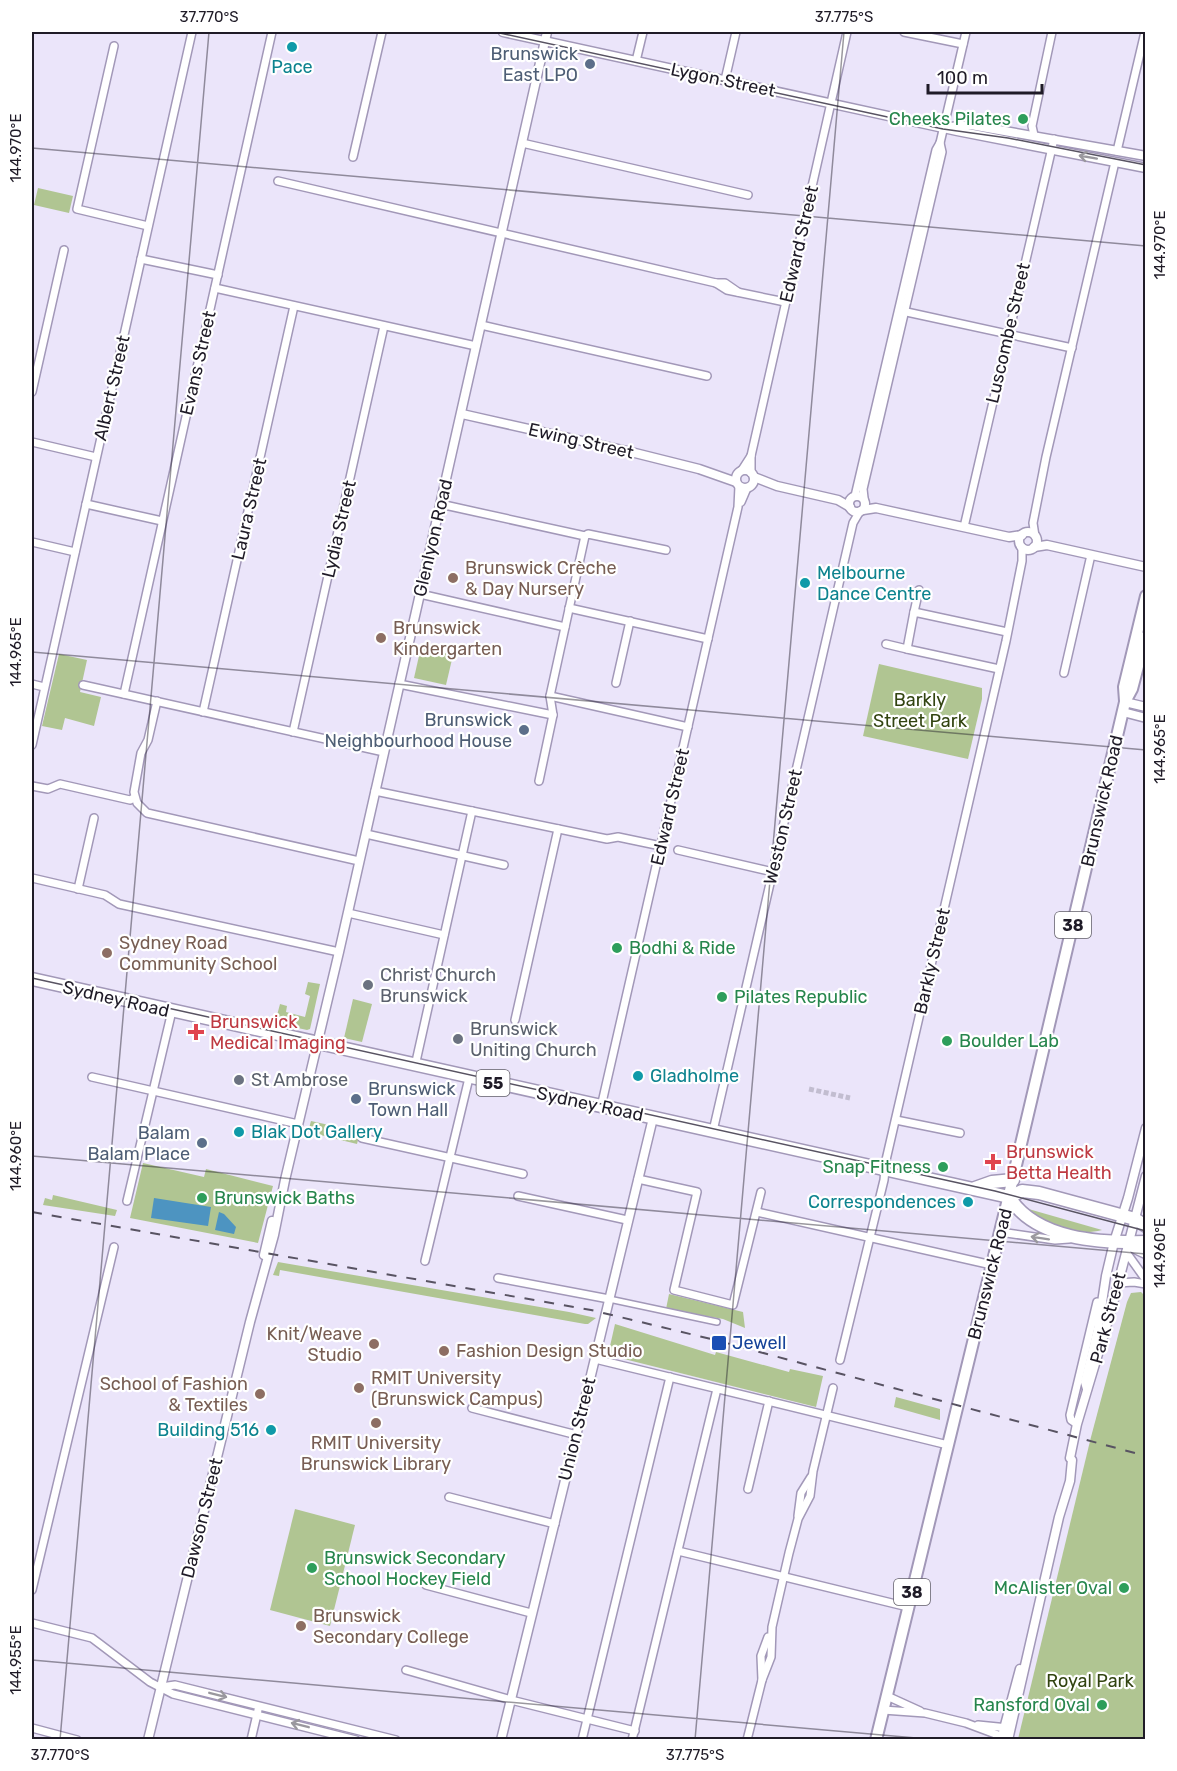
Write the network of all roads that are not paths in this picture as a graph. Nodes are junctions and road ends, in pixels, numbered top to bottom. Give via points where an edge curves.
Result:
1 (192, 32) edge
2 (272, 32) edge
3 (382, 32) edge
4 (503, 32) edge
5 (548, 32) edge
6 (643, 32) edge
7 (736, 32) edge
8 (847, 32) edge
9 (904, 32) edge
10 (966, 32) edge
11 (1052, 32) edge
12 (1146, 32) edge
13 (924, 34) edge
14 (545, 41) junction
15 (963, 44) junction
16 (114, 46) dead end
17 (636, 61) junction
18 (725, 80) junction
19 (832, 103) junction
20 (944, 128) junction
21 (1034, 135) junction
22 (1054, 139) junction
23 (522, 143) junction
24 (1051, 151) junction
25 (1117, 151) junction
26 (1146, 156) edge
27 (353, 157) dead end
28 (1115, 162) junction
29 (1146, 168) edge
30 (278, 181) dead end
31 (748, 195) dead end
32 (148, 226) junction
33 (502, 233) junction
34 (64, 250) dead end
35 (141, 259) junction
36 (218, 275) junction
37 (215, 288) junction
38 (785, 303) junction
39 (294, 306) junction
40 (903, 311) junction
41 (481, 325) junction
42 (384, 326) junction
43 (1008, 334) junction
44 (476, 346) junction
45 (1072, 348) junction
46 (707, 376) dead end
47 (32, 392) edge
48 (462, 414) junction
49 (32, 442) edge
50 (96, 457) junction
51 (745, 479) junction
52 (86, 504) junction
53 (440, 504) junction
54 (857, 504) junction
55 (162, 521) junction
56 (1033, 523) junction
57 (964, 527) junction
58 (585, 536) junction
59 (1022, 540) junction
60 (32, 542) edge
61 (1034, 542) junction
62 (666, 550) dead end
63 (75, 552) junction
64 (1091, 555) junction
65 (1022, 561) junction
66 (1146, 567) edge
67 (919, 590) dead end
68 (420, 594) junction
69 (1146, 596) edge
70 (569, 608) junction
71 (914, 612) junction
72 (630, 621) junction
73 (565, 627) junction
74 (1007, 632) junction
75 (1146, 636) edge
76 (708, 639) junction
77 (886, 644) dead end
78 (907, 649) junction
79 (999, 669) junction
80 (1064, 673) dead end
81 (616, 683) dead end
82 (32, 684) edge
83 (399, 684) junction
84 (83, 685) dead end
85 (45, 687) junction
86 (124, 694) junction
87 (550, 696) junction
88 (157, 701) junction
89 (1124, 707) junction
90 (1146, 707) edge
91 (203, 712) junction
92 (553, 715) junction
93 (1146, 718) edge
94 (688, 727) junction
95 (294, 732) junction
96 (32, 745) edge
97 (384, 752) junction
98 (539, 781) dead end
99 (32, 786) edge
100 (375, 791) junction
101 (134, 798) junction
102 (472, 811) junction
103 (94, 818) dead end
104 (558, 829) junction
105 (366, 834) junction
106 (661, 846) junction
107 (678, 850) dead end
108 (462, 856) junction
109 (359, 861) junction
110 (504, 866) dead end
111 (773, 872) junction
112 (32, 878) edge
113 (78, 889) junction
114 (348, 913) junction
115 (444, 935) junction
116 (339, 952) junction
117 (32, 980) edge
118 (172, 1011) junction
119 (515, 1020) dead end
120 (318, 1044) junction
121 (415, 1066) junction
122 (92, 1077) dead end
123 (470, 1078) junction
124 (153, 1091) junction
125 (601, 1107) junction
126 (652, 1118) junction
127 (896, 1120) junction
128 (298, 1124) junction
129 (1145, 1129) edge
130 (713, 1131) junction
131 (960, 1133) dead end
132 (362, 1138) dead end
133 (1143, 1152) edge
134 (451, 1157) junction
135 (885, 1168) junction
136 (523, 1174) dead end
137 (1146, 1176) edge
138 (638, 1179) junction
139 (1013, 1180) junction
140 (974, 1189) junction
141 (761, 1192) dead end
142 (518, 1196) dead end
143 (1009, 1197) junction
144 (127, 1201) dead end
145 (757, 1212) junction
146 (1121, 1215) junction
147 (627, 1220) junction
148 (1142, 1221) edge
149 (1000, 1232) junction
150 (870, 1237) junction
151 (1080, 1237) junction
152 (1114, 1242) junction
153 (1146, 1242) edge
154 (114, 1247) dead end
155 (1127, 1248) junction
156 (1146, 1252) edge
157 (425, 1261) dead end
158 (992, 1265) junction
159 (498, 1278) dead end
160 (1146, 1282) edge
161 (1118, 1283) junction
162 (609, 1299) junction
163 (1102, 1303) junction
164 (717, 1322) dead end
165 (595, 1359) junction
166 (840, 1360) dead end
167 (670, 1377) junction
168 (833, 1388) dead end
169 (717, 1389) junction
170 (1087, 1389) junction
171 (769, 1401) junction
172 (472, 1408) dead end
173 (826, 1416) junction
174 (1077, 1424) junction
175 (577, 1435) junction
176 (948, 1445) junction
177 (748, 1489) dead end
178 (449, 1497) dead end
179 (555, 1524) junction
180 (678, 1551) junction
181 (783, 1577) junction
182 (426, 1586) dead end
183 (32, 1590) edge
184 (908, 1607) junction
185 (531, 1613) junction
186 (32, 1623) edge
187 (406, 1670) dead end
188 (160, 1686) junction
189 (886, 1696) junction
190 (511, 1700) junction
191 (259, 1706) junction
192 (883, 1710) junction
193 (925, 1713) junction
194 (257, 1714) junction
195 (587, 1719) junction
196 (344, 1727) junction
197 (32, 1728) edge
198 (635, 1731) junction
199 (1006, 1735) edge
200 (342, 1738) edge
201 (77, 1740) edge
202 (148, 1740) edge
203 (250, 1740) edge
204 (356, 1740) edge
205 (396, 1740) edge
206 (501, 1740) edge
207 (582, 1740) edge
208 (632, 1740) edge
209 (747, 1740) edge
210 (876, 1740) edge

1 - 32 street, Albert Street
2 - 36 street, Evans Street
3 - 27 street
4 - 14 street, Lygon Street
5 - 14 street, Glenlyon Road
6 - 17 street
7 - 18 street
8 - 19 street, Edward Street
9 - 13 street
10 - 15 street, Weston Street
11 - 21 street via 1032,126
12 - 25 street
13 - 15 street
14 - 17 street, Lygon Street
14 - 23 street, Glenlyon Road
15 - 20 street, Weston Street
16 - 32 street via 77,209
17 - 18 street, Lygon Street
18 - 19 street, Lygon Street
19 - 20 street, Lygon Street
19 - 38 street, Edward Street
20 - 21 street, Lygon Street via 971,125
20 - 24 street, Lygon Street
20 - 40 street, Weston Street
21 - 22 street, Lygon Street
22 - 24 street, Luscombe Street
22 - 25 street, Lygon Street
23 - 31 street
23 - 33 street, Glenlyon Road
28 -> 24 street, Lygon Street
24 - 43 street, Luscombe Street
25 - 26 street, Lygon Street
25 - 28 street
28 - 29 street, Lygon Street
28 - 45 street
30 - 33 street
32 - 35 street, Albert Street
33 - 38 street via 725,283 738,292
33 - 41 street, Glenlyon Road
34 - 47 street
35 - 36 street
35 - 50 street, Albert Street
36 - 37 street, Evans Street
37 - 39 street
37 - 55 street, Evans Street
38 - 51 street, Edward Street
39 - 42 street
39 - 91 street, Laura Street
40 - 43 street
40 - 54 street, Weston Street
41 - 44 street, Glenlyon Road
41 - 46 street
42 - 44 street
42 - 95 street, Lydia Street
43 - 45 street
43 - 57 street, Luscombe Street
44 - 48 street, Glenlyon Road
45 - 56 street
48 - 51 street, Ewing Street
48 - 53 street, Glenlyon Road
49 - 50 street
50 - 52 street, Albert Street
51 - 54 street, Ewing Street
51 - 76 street, Edward Street
52 - 55 street
52 - 63 street, Albert Street
53 - 58 street
53 - 68 street, Glenlyon Road
54 - 57 street, Ewing Street
54 - 111 street, Weston Street
55 - 86 street, Evans Street
56 - 59 street
56 - 61 street
57 - 59 street, Ewing Street
58 - 62 street
58 - 70 street
59 - 61 street via 1030,533
59 - 61 street via 1026,550
59 - 65 street, Barkly Street
60 - 63 street
61 - 64 street
61 - 65 street, Barkly Street
63 - 85 street, Albert Street
64 - 66 street
64 - 80 street
65 - 74 street, Barkly Street
67 - 71 street
68 - 73 street
68 - 83 street, Glenlyon Road
69 - 89 main road, Brunswick Road / 38 via 1124,687
70 - 72 street
70 - 73 street
71 - 74 street
71 - 78 street
72 - 76 street
72 - 81 street
73 - 87 street
74 - 79 street, Barkly Street
75 - 89 main road, Brunswick Road / 38
76 - 94 street, Edward Street
77 - 78 street
78 - 79 street
79 - 127 street, Barkly Street
82 - 85 street
83 - 92 street
83 - 97 street, Glenlyon Road
84 - 86 street
85 - 96 street, Albert Street
86 - 88 street
87 - 92 street
87 - 94 street
88 - 91 street
88 - 101 street via 141,753
89 - 90 street
89 - 93 street
89 - 139 main road, Brunswick Road / 38
91 - 95 street
92 - 98 street
94 - 106 street, Edward Street
95 - 97 street
97 - 100 street, Glenlyon Road
99 - 101 street via 48,789 60,784
100 - 102 street
100 - 105 street, Glenlyon Road
101 - 109 street via 147,813
102 - 104 street
102 - 108 street
103 - 113 street
104 - 106 street
104 - 119 street
105 - 108 street
105 - 109 street, Glenlyon Road
106 - 125 street, Edward Street
107 - 111 street
108 - 110 street
108 - 115 street
109 - 114 street, Glenlyon Road
111 - 130 street, Weston Street
112 - 113 street
113 - 116 street via 105,895 119,904
114 - 115 street
114 - 116 street, Glenlyon Road
115 - 121 street
116 - 120 street, Glenlyon Road
117 - 118 highway, Sydney Road / 55
118 - 120 highway, Sydney Road / 55
118 - 124 street
120 - 121 highway, Sydney Road / 55
120 - 128 street, Dawson Street
121 - 123 highway, Sydney Road / 55
122 - 124 street
123 - 125 highway, Sydney Road / 55
123 - 134 street
124 - 128 street
124 - 144 street
125 - 126 highway, Sydney Road / 55
126 - 130 highway, Sydney Road / 55
126 - 138 street, Union Street
127 - 131 street
127 - 135 street, Barkly Street
128 - 188 street, Dawson Street
129 - 133 street, Park Street
130 - 135 highway, Sydney Road / 55
132 - 134 street
133 - 146 street, Park Street
134 - 136 street
134 - 157 street
135 - 140 highway, Sydney Road / 55
135 - 150 street, Barkly Street
137 - 148 street, Park Street
138 - 145 street via 697,1192 674,1290 733,1305
138 - 147 street, Union Street
139 - 140 highway
139 - 143 main road, Brunswick Road / 38
140 - 143 highway, Sydney Road / 55
141 - 145 street
142 - 147 street
143 - 146 highway, 55 via 1022,1191 1039,1193
143 - 149 main road, Brunswick Road / 38
143 - 151 highway via 1019,1211 1043,1227
145 - 150 street
146 - 148 highway, 55
146 - 152 street, Park Street
147 - 162 street, Union Street
148 - 155 street, Park Street
151 -> 149 street via 1055,1240
149 - 158 main road, Brunswick Road / 38
150 - 158 street
150 - 166 street, Barkly Street
151 - 152 highway
152 - 155 highway
152 - 163 street, Park Street
153 - 155 highway
154 - 183 street
155 - 156 highway
155 - 160 street
155 - 161 street, Park Street
158 - 176 main road, Brunswick Road / 38
159 - 162 street
160 - 161 street
161 - 170 street, Park Street
162 - 164 street
162 - 165 street, Union Street
163 - 170 street, Park Street via 1085,1382
163 - 174 street, Park Street via 1096,1302 1070,1415
165 - 167 street
165 - 175 street, Union Street
167 - 169 street
167 - 195 street
168 - 173 street
169 - 171 street
169 - 180 street
170 - 174 street, Park Street
171 - 173 street
171 - 177 street
172 - 175 street
173 - 176 street
173 - 181 street via 809,1500 798,1519
174 - 199 street, Park Street via 1067,1461 1063,1501 1029,1643 1015,1684
175 - 179 street, Union Street
176 - 184 main road, Brunswick Road / 38
178 - 179 street
179 - 185 street, Union Street
180 - 181 street
180 - 198 street
181 - 184 street
181 - 209 street via 761,1656 762,1680
182 - 185 street
184 - 189 main road, Brunswick Road / 38
185 - 190 street, Union Street
186 - 188 street via 92,1638
187 - 190 street
188 -> 191 street via 175,1685
188 - 194 street via 174,1694
188 - 202 street, Dawson Street
189 - 192 main road, Brunswick Road / 38
189 - 193 street
190 - 195 street
190 - 206 street, Union Street
191 - 194 street
191 - 196 street
192 - 193 street
192 - 210 main road, Brunswick Road / 38
193 - 199 street
200 -> 194 street
194 - 203 street
195 - 198 street
195 - 207 street
196 - 200 street
196 - 205 street
197 - 201 street
198 - 208 street
200 - 204 street

